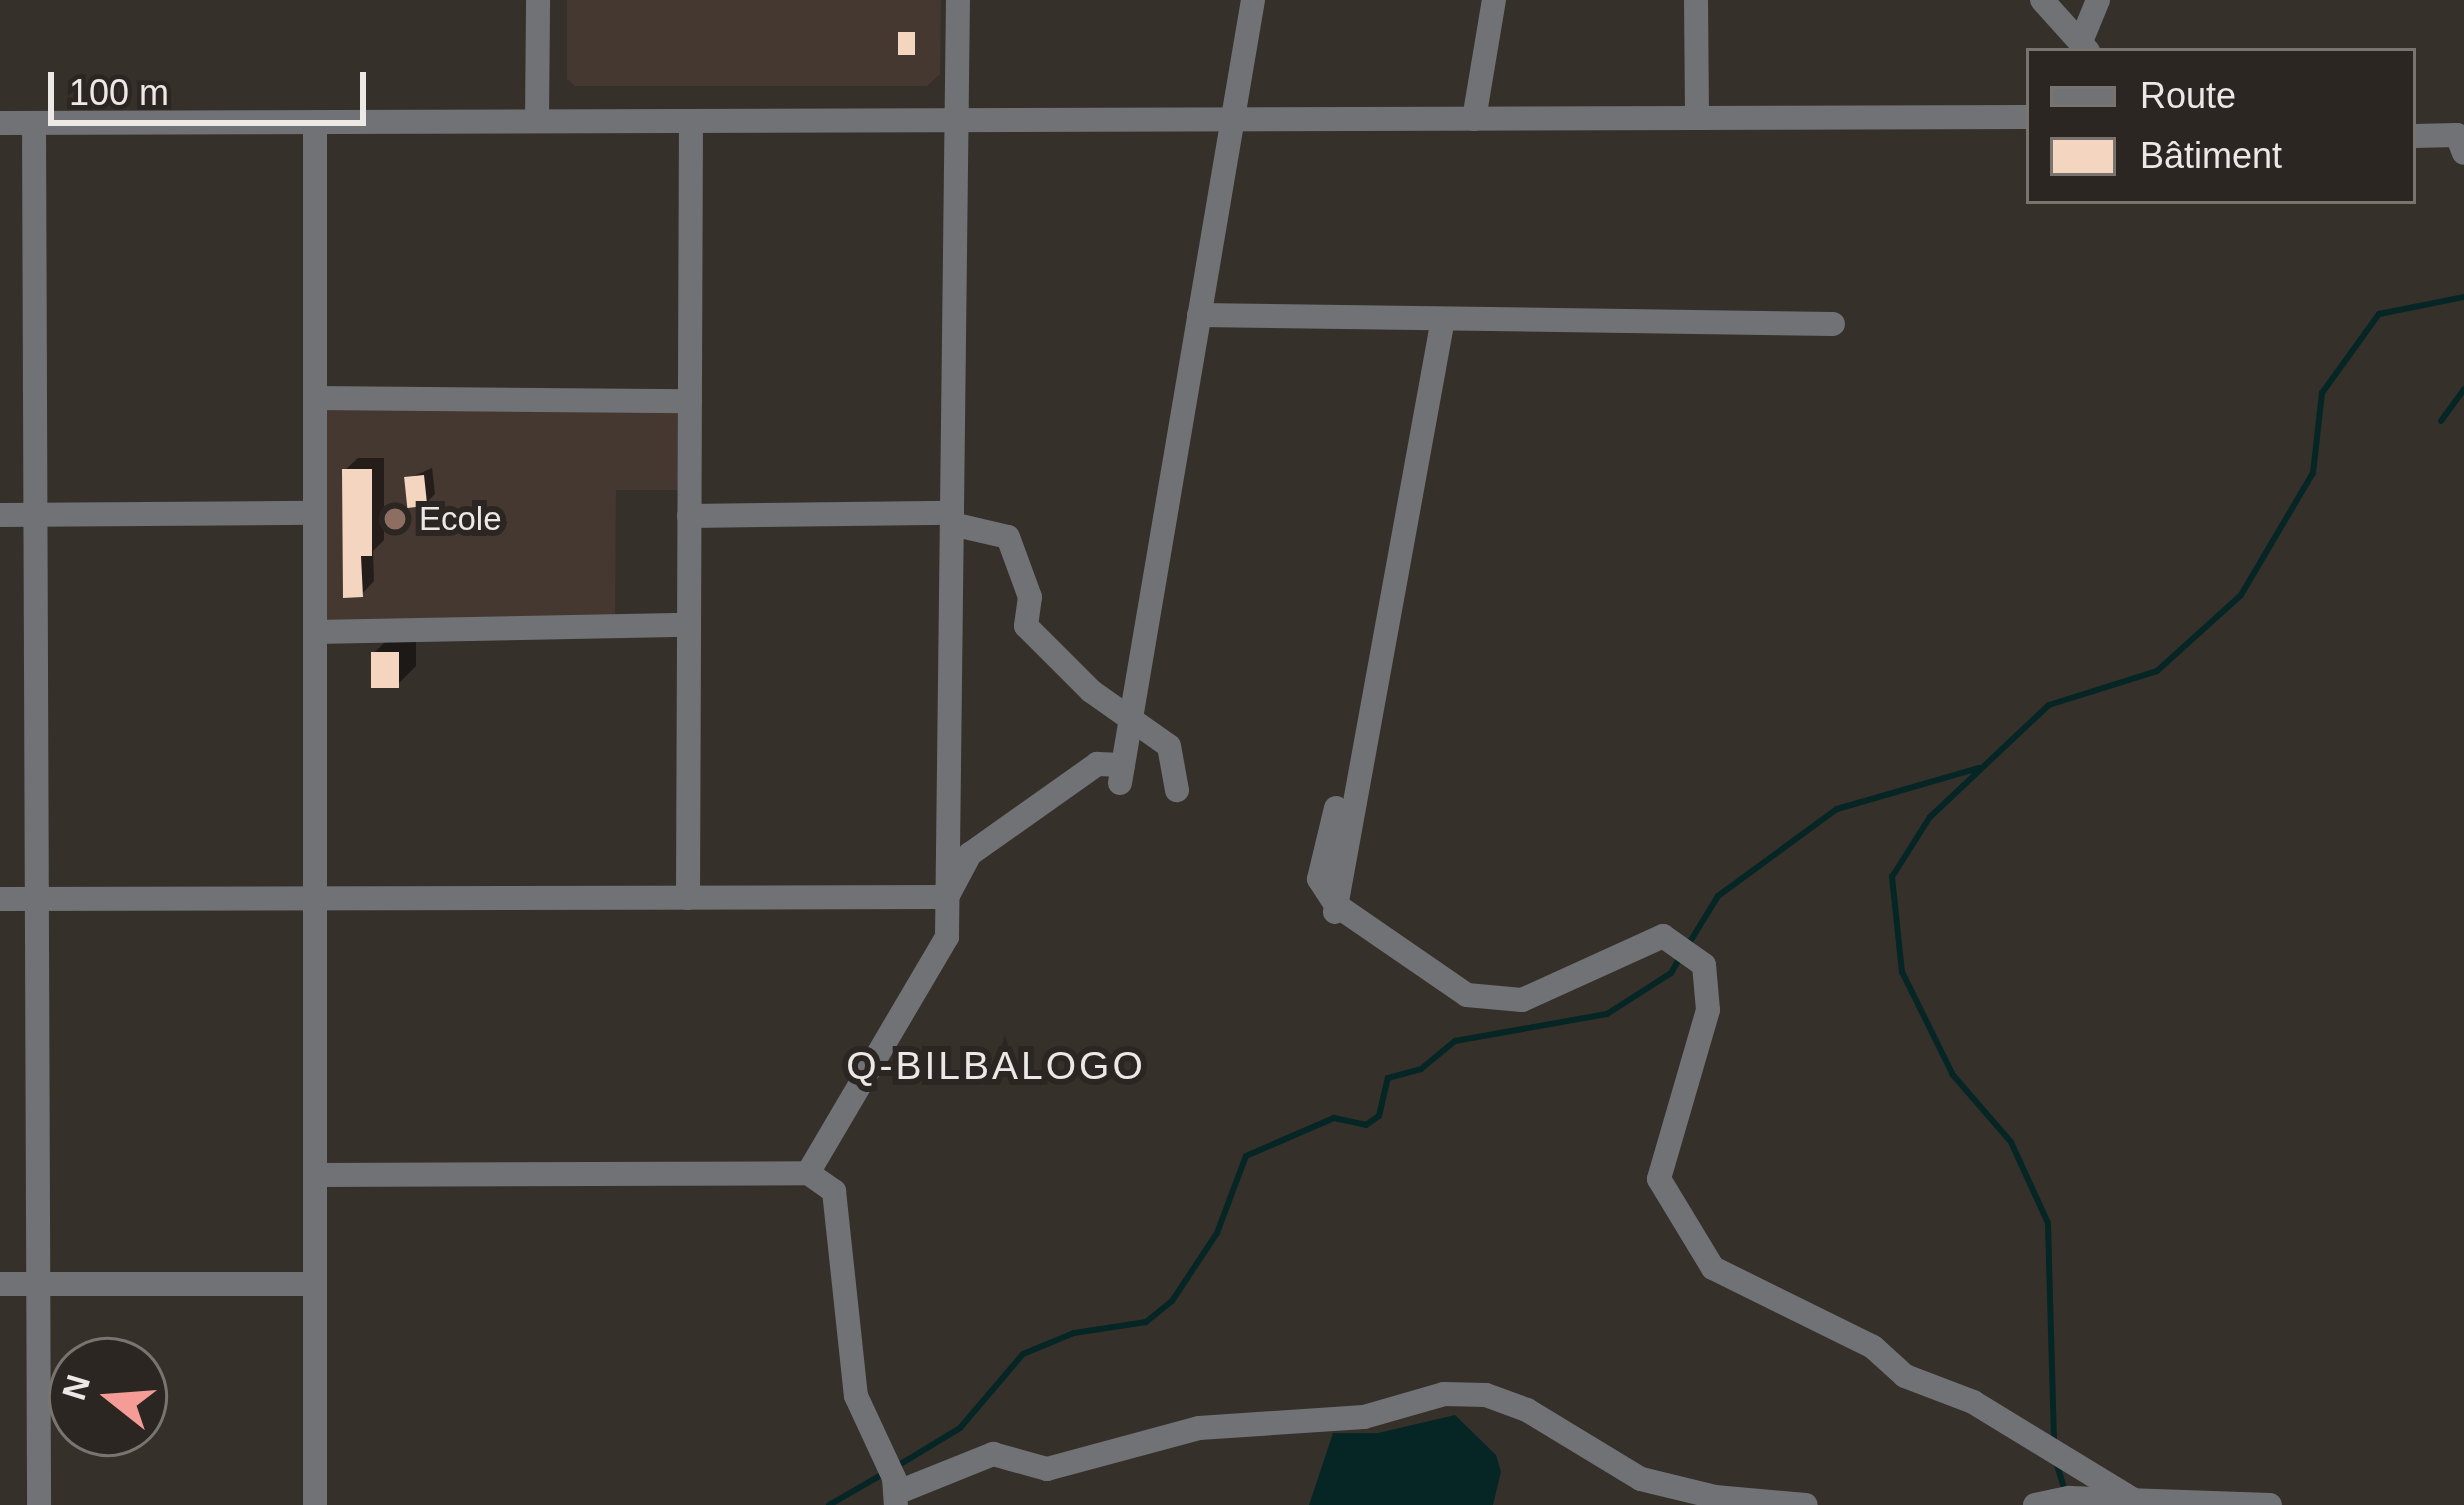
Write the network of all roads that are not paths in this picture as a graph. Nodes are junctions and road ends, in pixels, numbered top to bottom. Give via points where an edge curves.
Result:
1 (538, 0) edge
2 (958, 0) edge
3 (1253, 0) edge
4 (1493, 0) edge
5 (1696, 0) edge
6 (2042, 0) edge
7 (2098, 0) edge
8 (2085, 45) edge
9 (2026, 117) edge
10 (1697, 118) junction
11 (1233, 119) junction
12 (1474, 119) junction
13 (957, 120) junction
14 (691, 121) junction
15 (315, 122) junction
16 (537, 122) junction
17 (0, 123) edge
18 (34, 123) junction
19 (2416, 136) edge
20 (2464, 153) edge
21 (1199, 315) junction
22 (1443, 319) junction
23 (1833, 324) dead end
24 (315, 398) junction
25 (690, 401) junction
26 (315, 513) junction
27 (0, 515) edge
28 (35, 515) junction
29 (689, 517) junction
30 (952, 519) junction
31 (689, 625) junction
32 (315, 632) junction
33 (1131, 717) junction
34 (1177, 790) dead end
35 (1336, 808) dead end
36 (947, 897) junction
37 (315, 898) junction
38 (688, 898) junction
39 (0, 899) edge
40 (37, 899) junction
41 (1335, 911) junction
42 (808, 1173) junction
43 (315, 1174) junction
44 (0, 1284) edge
45 (38, 1284) junction
46 (315, 1284) junction
47 (891, 1483) edge
48 (2130, 1498) junction
49 (39, 1505) edge
50 (315, 1505) edge
51 (1806, 1505) edge
52 (2035, 1505) edge
53 (2270, 1505) edge

1 - 16 street
2 - 13 street
3 - 11 street
4 - 12 street
5 - 10 street
6 - 8 street
7 - 8 street
9 - 10 street
10 - 12 street
11 - 12 street
11 - 13 street
11 - 21 street
13 - 14 street
13 - 30 street
14 - 16 street
14 - 25 street
15 - 16 street
15 - 18 street
15 - 24 street
17 - 18 street
18 - 28 street
19 - 20 street via 2458,135
21 - 22 street
21 - 33 street
22 - 23 street
22 - 41 street
24 - 25 street
24 - 26 street
25 - 29 street
26 - 28 street
26 - 32 street
27 - 28 street
28 - 40 street
29 - 30 street
29 - 31 street
30 - 33 street via 1007,537 1030,596 1026,626 1091,692
30 - 36 street
31 - 32 street
31 - 38 street
32 - 37 street
33 - 34 street via 1169,746
33 - 36 street via 1122,774 1097,764 970,854
35 - 41 street via 1319,879
36 - 38 street
36 - 42 street via 947,937
37 - 38 street
37 - 40 street
37 - 43 street
39 - 40 street
40 - 45 street
41 - 48 street via 1467,995 1522,1000 1663,936 1704,964 1708,1010 1659,1179 1713,1268 1873,1347 1905,1376 1973,1402
42 - 43 street
42 - 47 street via 834,1191 856,1396
43 - 46 street
44 - 45 street
45 - 46 street
45 - 49 street
46 - 50 street
47 - 51 street via 993,1454 1047,1469 1198,1428 1364,1418 1444,1394 1486,1394 1641,1479 1715,1497
48 - 52 street
48 - 53 street

